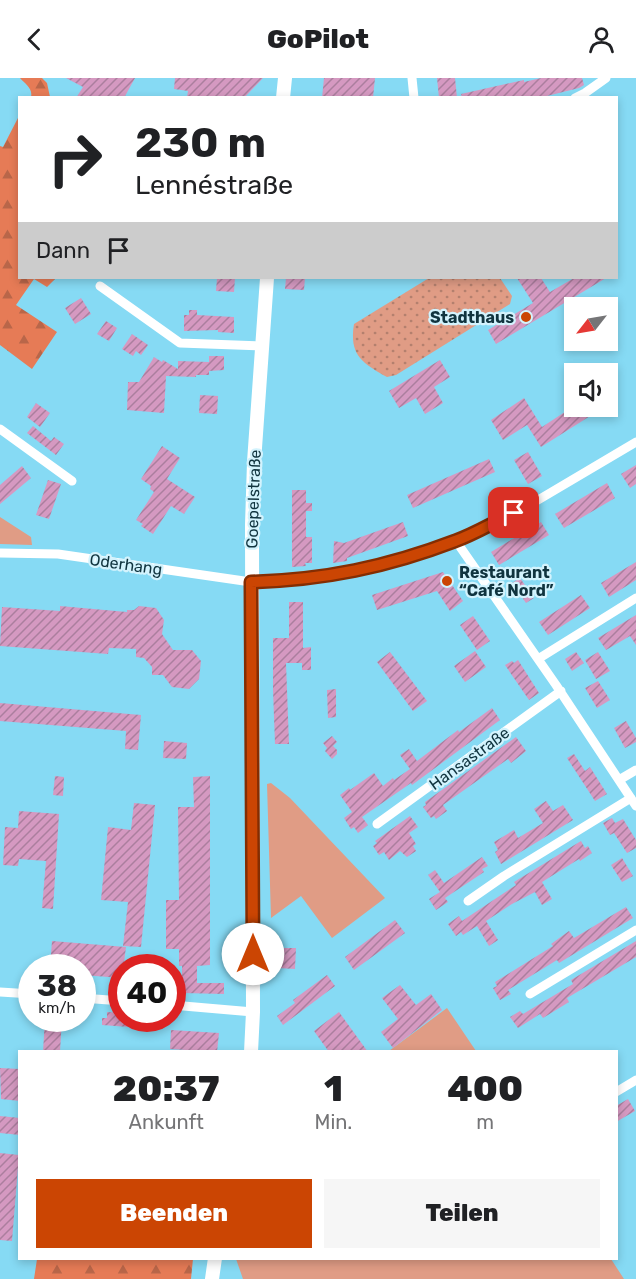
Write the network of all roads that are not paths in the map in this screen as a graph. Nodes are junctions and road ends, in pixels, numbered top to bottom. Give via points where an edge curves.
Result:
1 (285, 78) edge
2 (412, 78) edge
3 (606, 78) edge
4 (283, 96) edge
5 (414, 96) edge
6 (579, 96) edge
7 (267, 279) edge
8 (100, 286) dead end
9 (261, 346) junction
10 (0, 429) edge
11 (636, 442) edge
12 (72, 481) dead end
13 (456, 541) junction
14 (0, 553) edge
15 (251, 582) junction
16 (636, 598) edge
17 (538, 659) junction
18 (561, 692) junction
19 (636, 770) edge
20 (619, 780) junction
21 (634, 802) edge
22 (377, 824) dead end
23 (468, 901) dead end
24 (636, 930) edge
25 (0, 992) edge
26 (18, 993) edge
27 (530, 994) dead end
28 (186, 1006) edge
29 (253, 1012) junction
30 (251, 1050) edge
31 (636, 1080) edge
32 (618, 1091) edge
33 (215, 1260) edge
34 (212, 1279) edge

1 - 4 street
2 - 5 street
3 - 6 street
7 - 9 street, Goepelstraße
8 - 9 street via 180,343
9 - 15 street, Goepelstraße
10 - 12 street
11 - 13 street, Oderhang via 533,503
13 - 15 street, Oderhang via 368,569
13 - 17 street
14 - 15 street, Oderhang via 57,554
15 - 29 street, Goepelstraße
16 - 17 street
17 - 18 street
18 - 20 street
18 - 22 street, Hansastraße
19 - 20 street
20 - 21 street
21 - 23 street via 504,876
24 - 27 street
25 - 26 street
28 - 29 street
29 - 30 street, Goepelstraße
31 - 32 street
33 - 34 street

